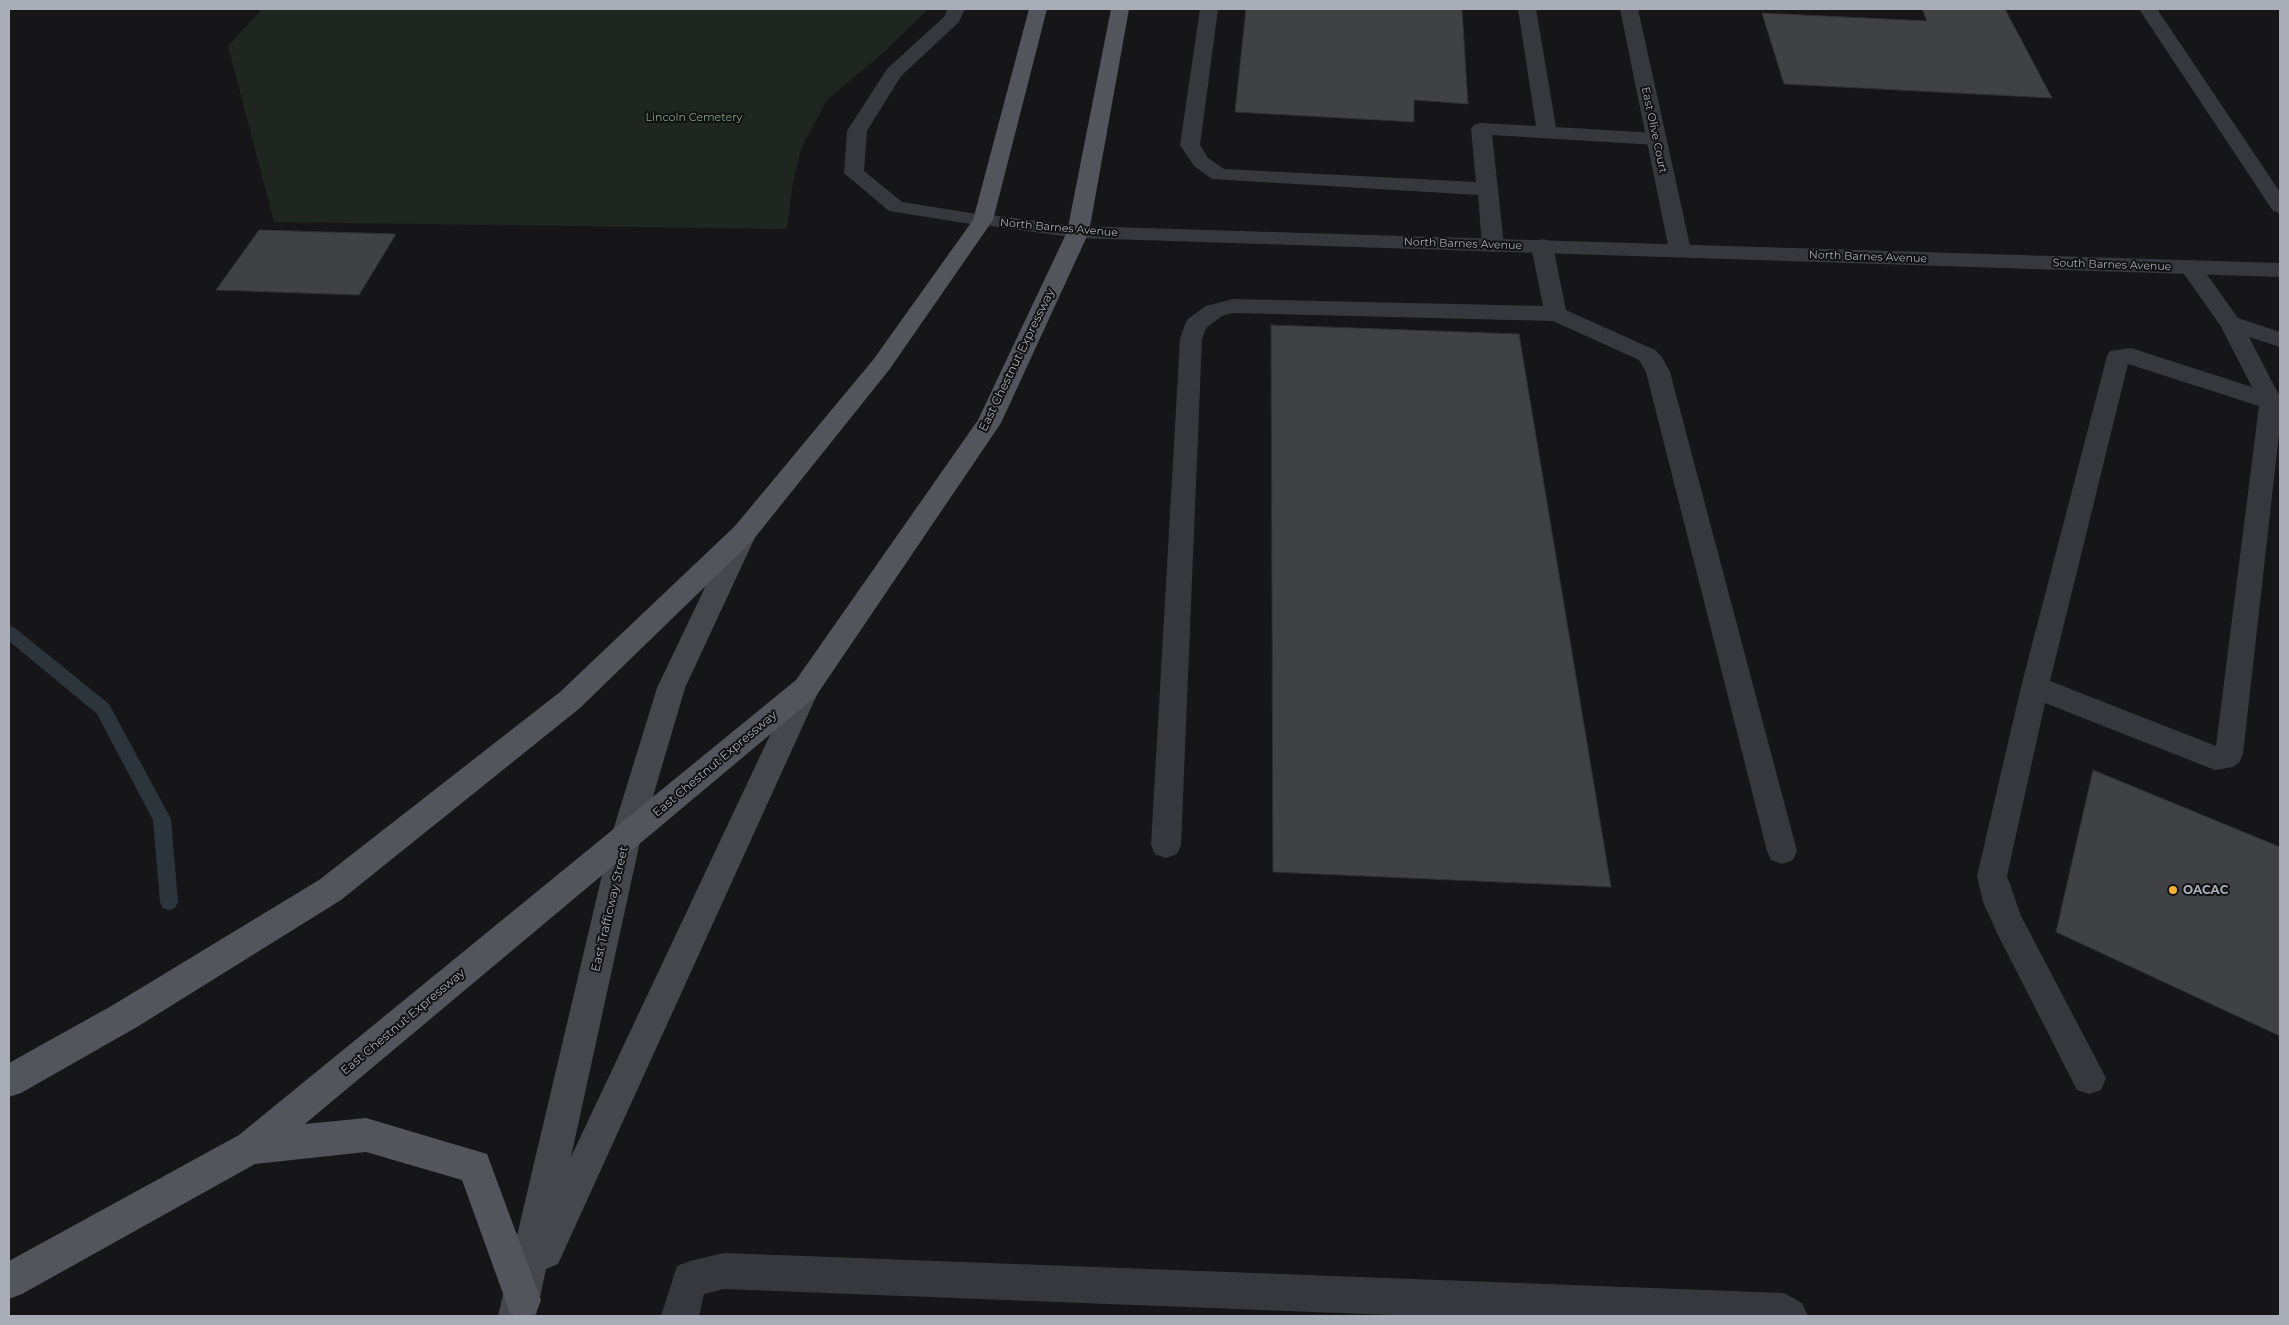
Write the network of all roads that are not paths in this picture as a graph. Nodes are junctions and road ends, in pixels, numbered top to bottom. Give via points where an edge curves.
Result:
1 (956, 9) edge
2 (1038, 9) edge
3 (1120, 9) edge
4 (1209, 9) edge
5 (1527, 9) edge
6 (1629, 9) edge
7 (2148, 9) edge
8 (1546, 133) junction
9 (1656, 139) junction
10 (1487, 189) junction
11 (2280, 207) edge
12 (983, 220) junction
13 (1078, 232) junction
14 (1493, 245) junction
15 (1542, 246) junction
16 (1680, 250) junction
17 (1944, 259) joint
18 (2190, 267) junction
19 (2280, 270) edge
20 (1556, 314) junction
21 (2230, 323) junction
22 (2280, 340) edge
23 (2271, 402) junction
24 (744, 533) junction
25 (2035, 687) junction
26 (806, 688) junction
27 (626, 837) junction
28 (1166, 845) dead end
29 (1782, 851) dead end
30 (2090, 1078) dead end
31 (9, 1081) edge
32 (251, 1147) junction
33 (9, 1281) edge
34 (1312, 1305) edge
35 (520, 1308) edge
36 (680, 1316) edge
37 (1789, 1316) edge

1 - 12 street, North Barnes Avenue via 953,18 894,73 857,131 854,173 896,207
2 - 12 main road
3 - 13 main road, East Chestnut Expressway
4 - 10 street via 1190,145 1201,162 1219,175
5 - 8 street
6 - 9 street, East Olive Court
7 - 11 street
8 - 9 street
8 - 10 street via 1481,129
9 - 16 street, East Olive Court
10 - 14 street
12 - 13 street, North Barnes Avenue
12 - 24 main road via 881,365
13 - 14 street, North Barnes Avenue
13 - 26 main road, East Chestnut Expressway via 989,423
14 - 15 street, North Barnes Avenue
15 - 16 street, North Barnes Avenue
15 - 20 street
16 - 17 street, North Barnes Avenue
17 - 18 street, South Barnes Avenue
18 - 19 street, South Barnes Avenue
18 - 21 street
20 - 28 street via 1233,306 1214,311 1196,324 1191,340
20 - 29 street via 1647,355 1654,362
21 - 22 street
21 - 23 street
23 - 25 street via 2131,356 2118,356
23 - 25 street via 2229,754 2215,758
24 - 27 main road, East Trafficway Street via 671,688
24 - 31 main road via 570,700 330,890 125,1016
25 - 30 street via 1992,876 2009,925
26 - 27 main road, East Chestnut Expressway
26 - 35 main road
27 - 32 main road, East Chestnut Expressway
27 - 35 main road, East Trafficway Street
32 - 33 main road, East Chestnut Expressway
32 - 35 main road via 366,1135 475,1166
34 - 36 street via 724,1271 690,1279
34 - 37 street via 1784,1312

